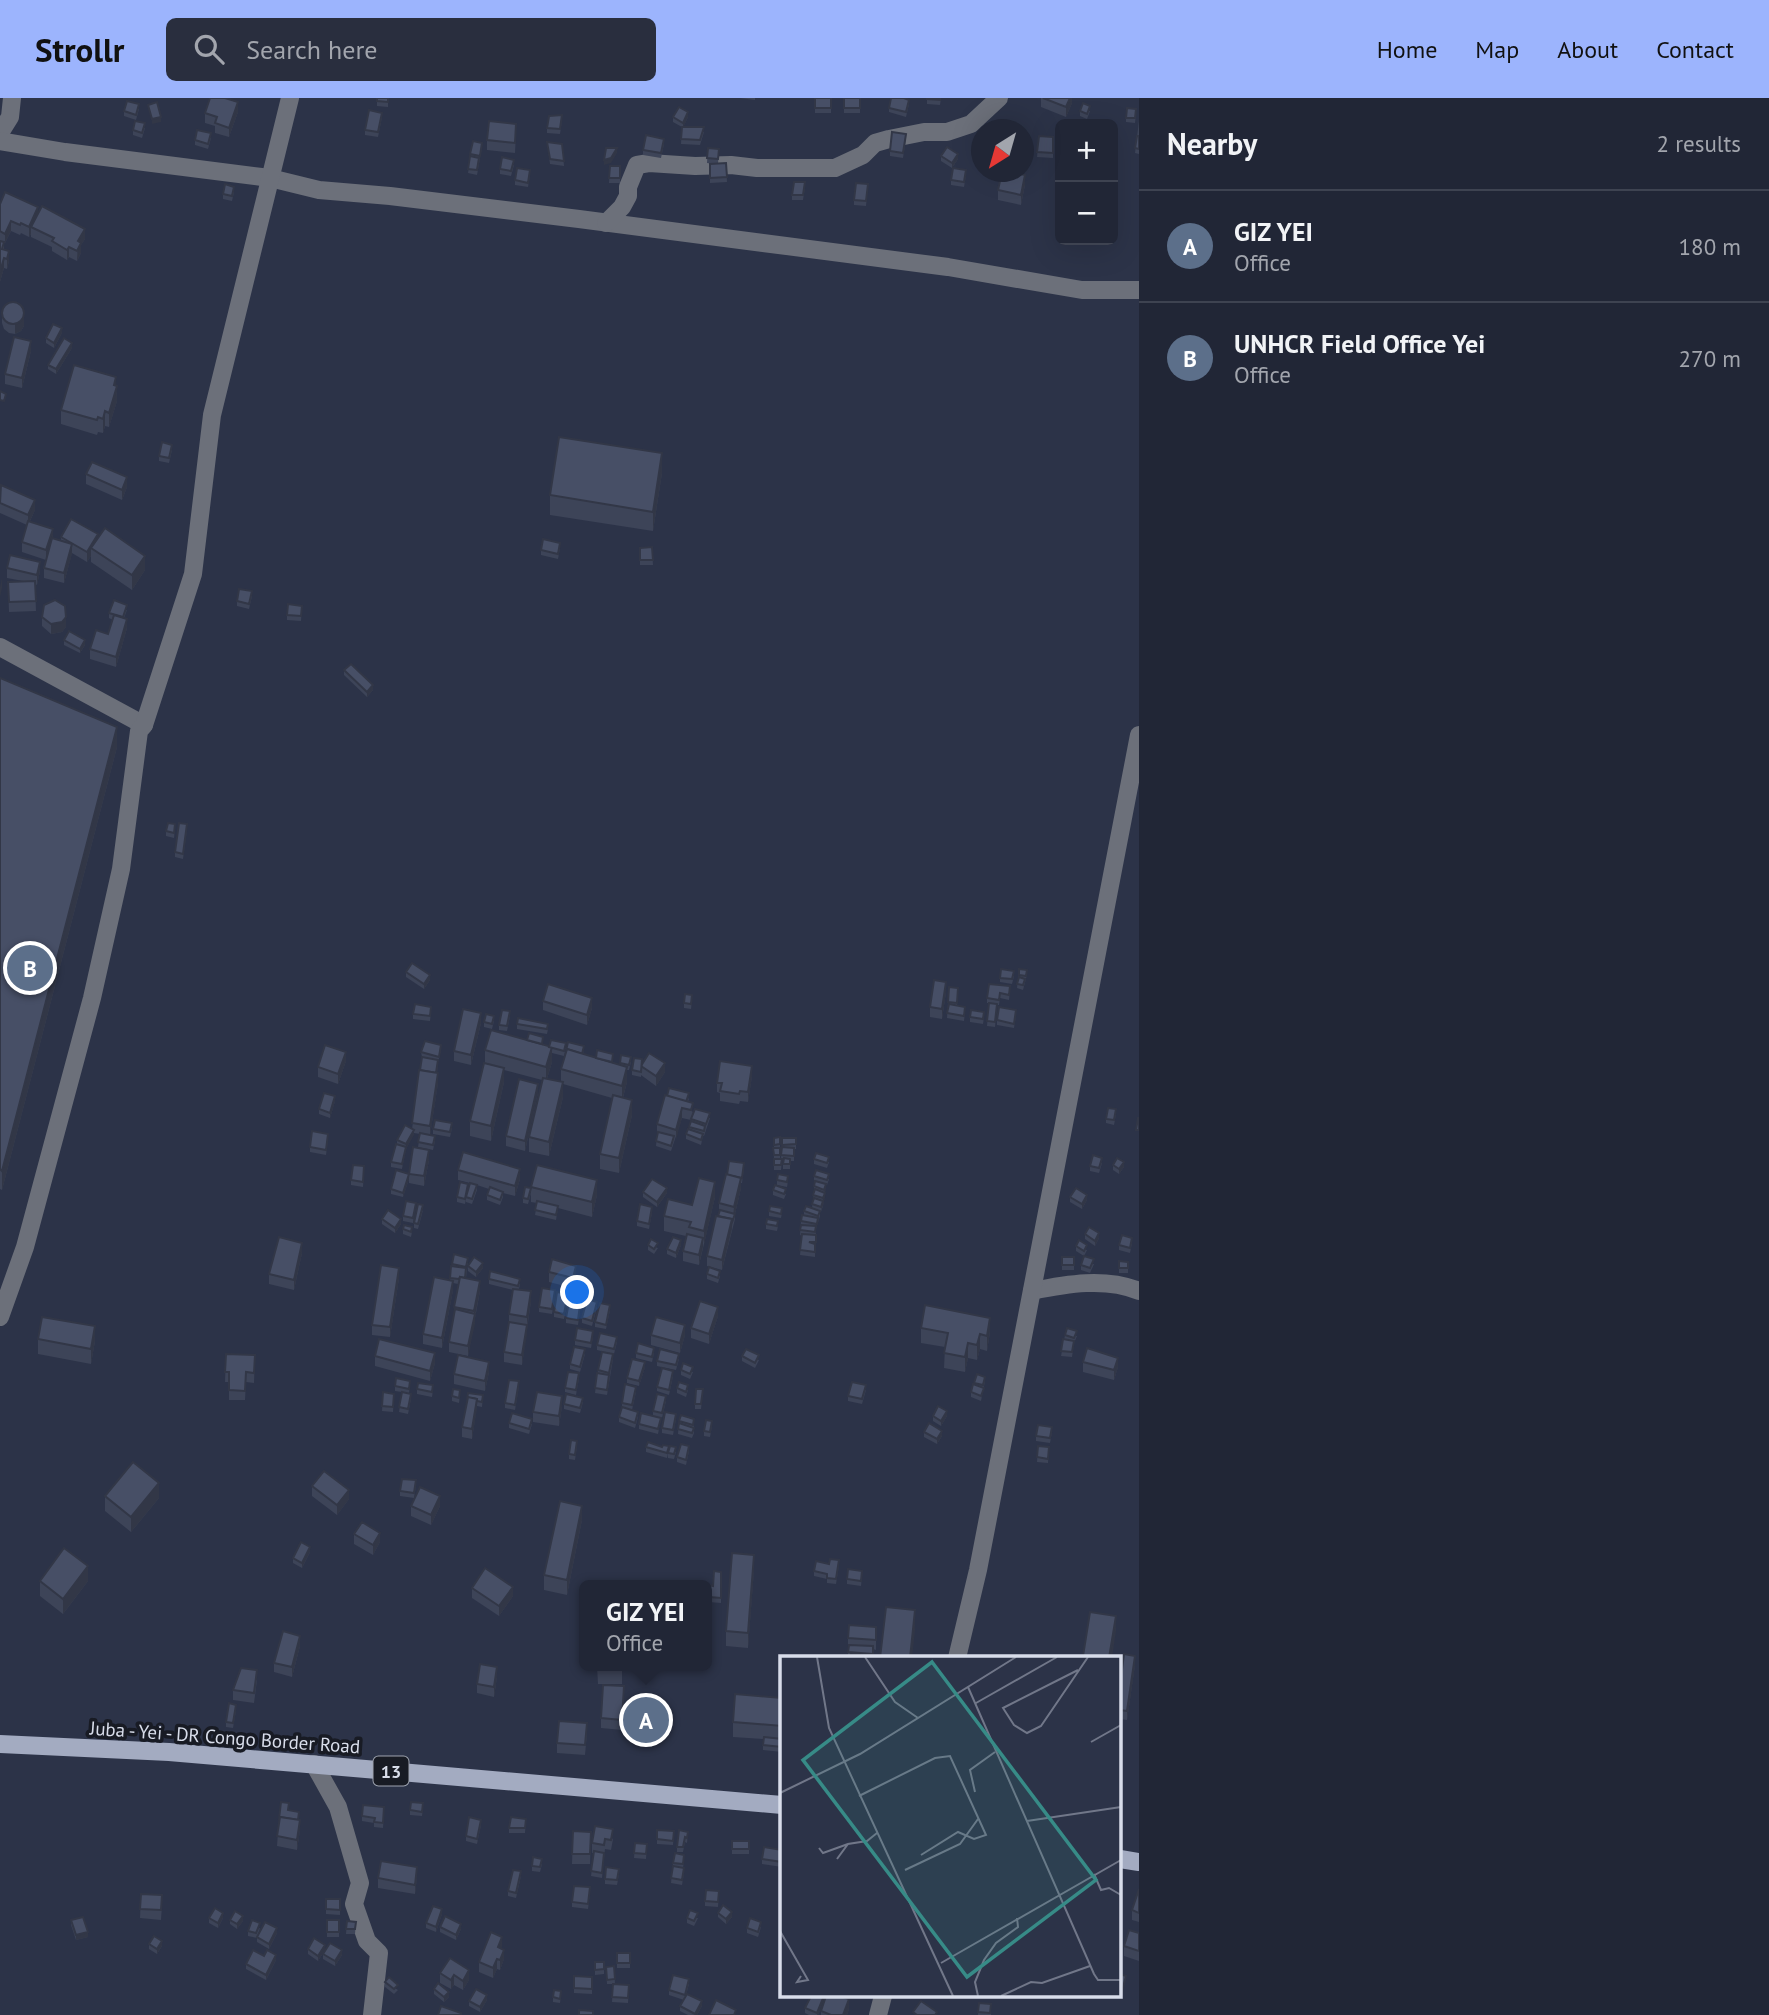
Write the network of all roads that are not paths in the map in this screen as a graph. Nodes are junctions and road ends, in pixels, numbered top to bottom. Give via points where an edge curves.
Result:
1 (12, 98) edge
2 (290, 98) edge
3 (999, 98) edge
4 (0, 133) edge
5 (0, 141) edge
6 (271, 178) junction
7 (606, 223) junction
8 (1139, 290) edge
9 (0, 647) edge
10 (144, 724) junction
11 (1139, 735) edge
12 (1032, 1291) junction
13 (1139, 1292) edge
14 (0, 1317) edge
15 (957, 1656) edge
16 (0, 1744) edge
17 (314, 1764) junction
18 (780, 1805) edge
19 (883, 1997) edge
20 (372, 2015) edge
21 (878, 2015) edge

1 - 4 street via 10,117
2 - 6 street
3 - 7 street via 971,124 875,143 863,155 835,168 637,165 628,196
5 - 6 street
6 - 7 street via 319,190
6 - 10 street via 212,415 193,574
7 - 8 street via 948,267 1082,290
9 - 10 street
10 - 14 street via 139,731 121,869 92,998 25,1247
11 - 12 street
12 - 13 street via 1091,1282
12 - 15 street
16 - 17 main road, Juba - Yei - DR Congo Border Road / 13
17 - 18 main road, Juba - Yei - DR Congo Border Road / 13
17 - 20 street via 338,1807 360,1883 354,1904 367,1941 379,1953
19 - 21 street

